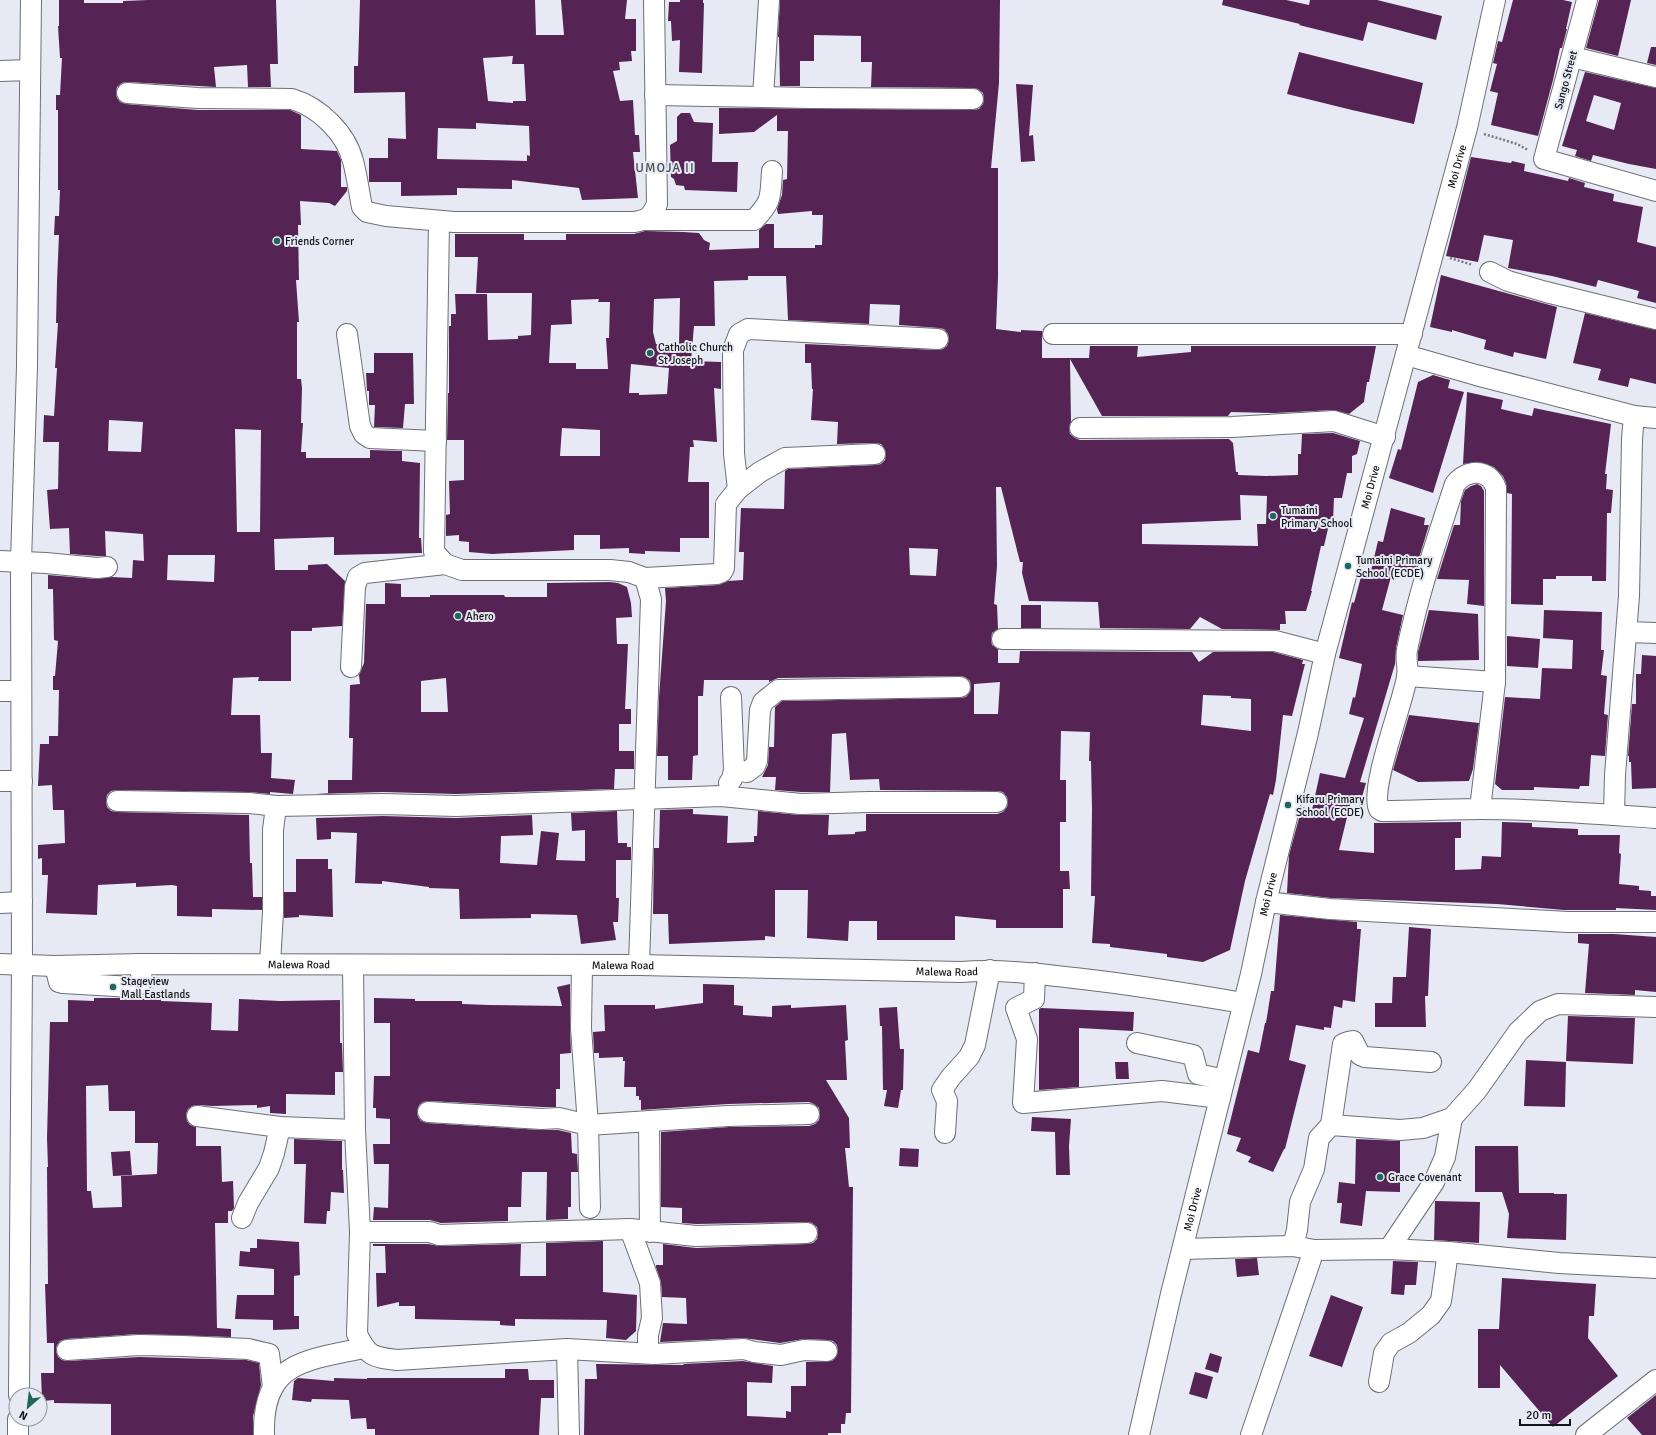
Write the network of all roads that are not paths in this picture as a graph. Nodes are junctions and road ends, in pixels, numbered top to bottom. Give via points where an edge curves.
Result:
1 (31, 0) edge
2 (654, 0) edge
3 (769, 0) edge
4 (1495, 0) edge
5 (1587, 0) edge
6 (1572, 57) junction
7 (30, 70) junction
8 (0, 71) edge
9 (1656, 77) edge
10 (127, 93) dead end
11 (655, 95) junction
12 (763, 97) junction
13 (973, 99) dead end
14 (772, 171) dead end
15 (1656, 191) edge
16 (646, 220) junction
17 (439, 221) junction
18 (1490, 272) road end
19 (1656, 319) edge
20 (347, 334) dead end
21 (1053, 334) dead end
22 (1412, 334) junction
23 (938, 339) dead end
24 (1406, 355) junction
25 (1634, 416) junction
26 (1656, 418) edge
27 (1080, 428) dead end
28 (1385, 437) junction
29 (436, 441) junction
30 (875, 454) dead end
31 (738, 489) junction
32 (0, 561) edge
33 (21, 562) junction
34 (445, 564) junction
35 (107, 567) dead end
36 (645, 578) junction
37 (1627, 632) junction
38 (1656, 633) edge
39 (1002, 639) dead end
40 (1326, 654) junction
41 (351, 667) dead end
42 (1407, 676) junction
43 (1495, 682) junction
44 (960, 687) dead end
45 (0, 691) edge
46 (21, 691) junction
47 (732, 697) dead end
48 (734, 770) junction
49 (0, 781) edge
50 (22, 781) junction
51 (721, 796) junction
52 (643, 800) junction
53 (117, 801) dead end
54 (997, 802) dead end
55 (276, 806) junction
56 (1480, 809) junction
57 (1614, 815) junction
58 (1656, 818) edge
59 (22, 902) junction
60 (1266, 902) junction
61 (0, 903) edge
62 (1656, 922) edge
63 (0, 964) edge
64 (104, 964) junction
65 (140, 964) junction
66 (270, 964) junction
67 (22, 965) junction
68 (353, 965) junction
69 (582, 965) junction
70 (638, 965) junction
71 (55, 966) junction
72 (990, 970) junction
73 (1035, 973) junction
74 (107, 986) junction
75 (1243, 1002) junction
76 (1656, 1007) edge
77 (1137, 1043) dead end
78 (1431, 1062) dead end
79 (1222, 1089) junction
80 (428, 1112) dead end
81 (809, 1114) dead end
82 (197, 1116) dead end
83 (1452, 1118) junction
84 (649, 1122) junction
85 (588, 1125) junction
86 (1331, 1125) junction
87 (280, 1127) junction
88 (355, 1130) junction
89 (945, 1134) dead end
90 (590, 1208) dead end
91 (242, 1218) dead end
92 (630, 1229) junction
93 (360, 1232) junction
94 (650, 1232) junction
95 (807, 1233) dead end
96 (1293, 1246) junction
97 (1183, 1249) junction
98 (1389, 1249) junction
99 (1314, 1250) junction
100 (1448, 1252) junction
101 (1656, 1268) edge
102 (363, 1348) junction
103 (567, 1349) junction
104 (67, 1350) dead end
105 (827, 1351) dead end
106 (654, 1354) junction
107 (1656, 1380) edge
108 (1379, 1382) dead end
109 (18, 1387) edge
110 (273, 1387) junction
111 (264, 1435) edge
112 (569, 1435) edge
113 (1139, 1435) edge
114 (1251, 1435) edge
115 (1586, 1435) edge

1 - 7 street
2 - 11 street
3 - 12 street
4 - 22 street, Moi Drive via 1467,128
5 - 6 street, Sango Street
6 - 9 street
6 - 15 street, Sango Street via 1544,159
7 - 8 street
7 - 33 street via 27,366
10 - 17 street via 198,98 292,99 301,102 324,117 340,134 353,160 362,207 368,212 386,216
11 - 12 street
11 - 16 street via 658,204
12 - 13 street
14 - 16 street via 770,201 754,220
16 - 17 street
17 - 29 street
18 - 19 street via 1508,281
20 - 29 street via 360,426 364,434 370,438
21 - 22 street
22 - 24 street, Moi Drive
23 - 31 street via 748,329 739,334 733,350 734,454
24 - 25 street
24 - 28 street, Moi Drive
25 - 26 street
25 - 37 street
27 - 28 street via 1232,427 1334,421
28 - 40 street, Moi Drive
29 - 34 street via 434,552
30 - 31 street via 785,458 760,472
31 - 36 street via 726,504 722,572
32 - 33 street
33 - 35 street
33 - 46 street
34 - 36 street via 462,570 610,570 629,572
34 - 41 street via 365,573 358,577 355,587
36 - 52 street via 650,599
37 - 38 street
37 - 57 street
39 - 40 street via 1275,641
40 - 60 street, Moi Drive
42 - 43 street
42 - 43 street via 1406,652 1440,529 1455,484 1464,475 1473,473 1489,477 1496,488
42 - 56 street via 1388,742 1376,805 1382,811
43 - 56 street
44 - 48 street via 778,690 763,702 760,710 755,766 747,772
45 - 46 street
46 - 50 street
47 - 48 street
48 - 51 street
49 - 50 street
50 - 59 street
51 - 52 street
51 - 54 street via 801,804
52 - 55 street via 456,806
52 - 70 street
53 - 55 street via 249,803
55 - 66 street via 273,830
56 - 57 street
57 - 58 street
59 - 61 street
59 - 67 street
60 - 62 street via 1330,909 1568,922
60 - 75 street, Moi Drive
63 - 67 street, Malewa Road
64 - 65 street, Malewa Road
64 - 71 street, Malewa Road
64 - 74 street
65 - 66 street, Malewa Road
65 - 74 street via 142,981 138,985
66 - 68 street, Malewa Road
67 - 71 street, Malewa Road
67 - 109 street
68 - 69 street, Malewa Road
68 - 88 street
69 - 70 street, Malewa Road
69 - 85 street via 581,1028
70 - 72 street, Malewa Road via 961,972
71 - 74 street via 59,982
72 - 73 street, Malewa Road
72 - 89 street via 975,1045 969,1057 950,1077 942,1090 947,1101
73 - 75 street, Malewa Road
73 - 79 street via 1034,999 1016,1008 1027,1039 1023,1102
75 - 79 street, Moi Drive
76 - 83 street via 1558,1004 1540,1011 1518,1032 1478,1090
77 - 79 street via 1193,1055 1198,1074
78 - 86 street via 1365,1057 1360,1055 1353,1041 1343,1044
79 - 97 street, Moi Drive
80 - 85 street via 560,1118
81 - 84 street via 728,1116
82 - 87 street
83 - 86 street via 1423,1128 1400,1130
83 - 98 street via 1445,1157 1434,1182
84 - 85 street
84 - 94 street
85 - 90 street
86 - 96 street via 1319,1138 1314,1169 1300,1202
87 - 88 street
87 - 91 street via 269,1168
88 - 93 street
92 - 93 street via 439,1235 430,1232
92 - 94 street
92 - 106 street via 650,1283 652,1318 648,1350
93 - 102 street via 357,1334
94 - 95 street via 696,1236
96 - 97 street
96 - 99 street
97 - 113 street, Moi Drive
98 - 99 street
98 - 100 street
99 - 114 street
100 - 101 street
100 - 108 street via 1441,1301 1431,1315 1409,1333 1391,1343 1384,1353
102 - 103 street via 382,1358 397,1360
102 - 110 street via 300,1363 283,1373
103 - 106 street
103 - 112 street
104 - 110 street via 139,1345 248,1349 269,1354
105 - 106 street via 804,1350 781,1355 744,1349
107 - 115 street
110 - 111 street via 266,1404

